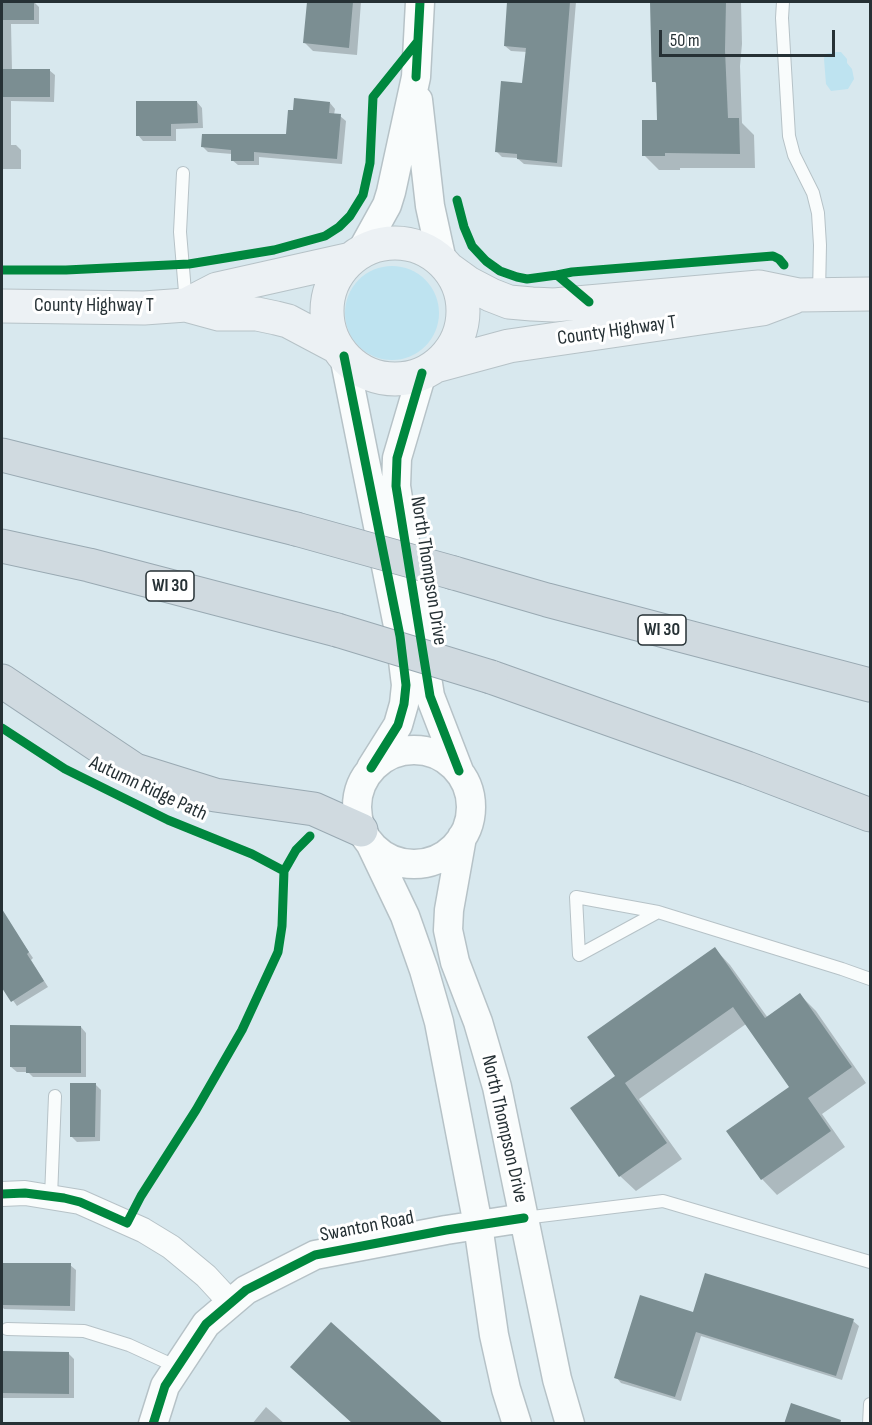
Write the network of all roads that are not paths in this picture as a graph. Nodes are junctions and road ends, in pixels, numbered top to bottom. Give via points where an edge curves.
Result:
1 (420, 2) edge
2 (783, 2) edge
3 (416, 77) junction
4 (183, 173) dead end
5 (356, 256) junction
6 (446, 266) junction
7 (870, 294) edge
8 (808, 295) junction
9 (186, 305) junction
10 (2, 306) edge
11 (341, 351) junction
12 (428, 370) junction
13 (2, 455) edge
14 (2, 546) edge
15 (2, 681) edge
16 (870, 685) edge
17 (371, 768) junction
18 (459, 771) junction
19 (870, 815) edge
20 (462, 837) junction
21 (366, 838) junction
22 (658, 912) junction
23 (870, 980) edge
24 (55, 1096) dead end
25 (2, 1194) edge
26 (51, 1197) junction
27 (524, 1218) junction
28 (478, 1225) junction
29 (870, 1262) edge
30 (231, 1303) junction
31 (7, 1329) dead end
32 (177, 1367) junction
33 (870, 1404) edge
34 (153, 1424) edge
35 (517, 1424) edge
36 (570, 1424) edge
37 (869, 1424) edge

1 - 3 street
2 - 8 lane via 789,136 818,213 820,245
3 - 5 street via 389,198
3 - 6 street via 430,206
4 - 9 lane via 180,232
5 - 6 main road via 384,244 409,244
5 - 9 main road, County Highway T via 217,289
5 - 11 main road via 340,271 328,301 327,317
6 - 8 main road, County Highway T via 468,283 509,302 554,305 759,287
6 - 12 main road via 461,292 463,316 458,339 444,359
7 - 8 main road, County Highway T
8 - 12 main road, County Highway T via 762,309 509,346
9 - 10 main road, County Highway T
9 - 11 main road, County Highway T via 219,314 257,314 288,321
11 - 12 main road via 361,370 382,378 404,378
11 - 17 street, North Thompson Drive via 400,636 406,685 398,724
12 - 18 street, North Thompson Drive via 397,458 396,486 430,696
13 - 16 highway, WI 30, bridge via 296,529
14 - 19 highway, WI 30, bridge via 337,630 491,677
15 - 21 highway via 135,770 215,795 314,809
17 - 18 street via 387,756 416,750 444,758
17 - 21 street via 357,798 357,814
18 - 20 street via 471,804 470,821
20 - 21 street via 451,851 419,864 401,863 385,856
20 - 27 street, North Thompson Drive via 448,930 497,1087
21 - 28 street, North Thompson Drive via 405,916 439,1022
22 - 22 lane via 589,949 579,955 576,897
22 - 23 lane
24 - 26 lane
25 - 26 street
26 - 30 street via 80,1202 143,1230 189,1261
27 - 28 street, Swanton Road
27 - 29 lane via 663,1201
27 - 36 street, North Thompson Drive
28 - 30 street, Swanton Road via 315,1255 246,1290
28 - 35 street, North Thompson Drive via 494,1335
30 - 32 street, Swanton Road via 206,1324
31 - 32 lane via 84,1331 129,1345
32 - 34 street, Swanton Road via 165,1386
33 - 37 lane

